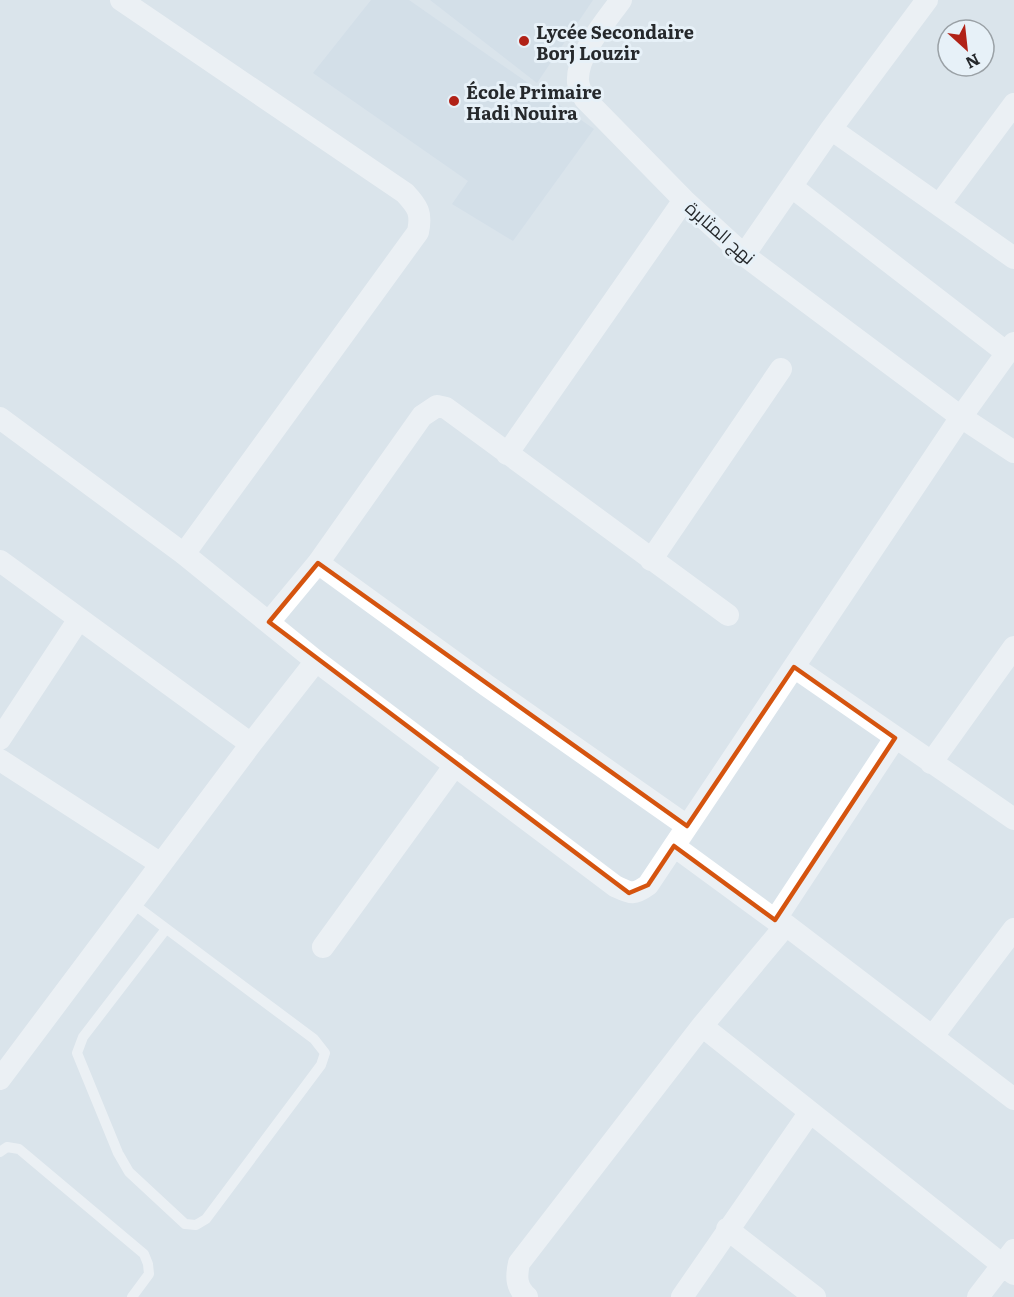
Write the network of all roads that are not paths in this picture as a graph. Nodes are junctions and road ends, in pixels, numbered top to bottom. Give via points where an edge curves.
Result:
1 (121, 0) edge
2 (621, 0) edge
3 (927, 0) edge
4 (1014, 104) edge
5 (831, 129) junction
6 (792, 187) junction
7 (684, 200) junction
8 (939, 205) junction
9 (744, 255) junction
10 (1014, 258) edge
11 (1010, 348) edge
12 (781, 369) dead end
13 (961, 417) junction
14 (0, 418) edge
15 (1014, 452) edge
16 (507, 454) junction
17 (184, 554) junction
18 (651, 560) junction
19 (0, 561) edge
20 (318, 563) junction
21 (728, 615) dead end
22 (79, 619) junction
23 (269, 622) junction
24 (1014, 647) edge
25 (316, 661) junction
26 (794, 666) junction
27 (895, 738) junction
28 (0, 739) edge
29 (251, 744) junction
30 (0, 760) edge
31 (931, 763) junction
32 (455, 765) junction
33 (1014, 819) edge
34 (687, 826) junction
35 (674, 846) junction
36 (161, 864) junction
37 (132, 903) junction
38 (780, 922) junction
39 (166, 929) junction
40 (1014, 929) edge
41 (323, 947) dead end
42 (702, 1026) junction
43 (933, 1036) junction
44 (0, 1079) edge
45 (1014, 1100) edge
46 (810, 1112) junction
47 (0, 1152) edge
48 (728, 1229) junction
49 (1010, 1263) edge
50 (132, 1297) edge
51 (527, 1297) edge
52 (682, 1297) edge
53 (815, 1297) edge
54 (978, 1297) edge

1 - 17 street via 405,193 421,218 418,232
2 - 7 street, نهج المثابرة via 587,49 578,83 585,99
3 - 5 street
4 - 8 street
5 - 6 street
5 - 8 street
6 - 9 street
6 - 11 street
7 - 9 street, نهج المثابرة
7 - 16 street
8 - 10 street
9 - 13 street, نهج المثابرة
11 - 13 street
12 - 18 street
13 - 15 street, نهج المثابرة
13 - 26 street
14 - 17 street
16 - 18 street
16 - 20 street via 446,408 430,409
17 - 23 street
18 - 21 street
19 - 22 street
20 - 23 street
20 - 34 street
22 - 28 street
22 - 29 street
23 - 25 street
24 - 31 street
25 - 29 street
25 - 32 street
26 - 27 street
26 - 34 street
27 - 31 street
27 - 38 street
29 - 36 street
30 - 36 street
31 - 33 street
32 - 35 street via 629,893 648,885
32 - 41 street
34 - 35 street
35 - 38 street
36 - 37 street
37 - 39 lane
37 - 44 street
38 - 42 street
38 - 43 street
39 - 39 lane via 83,1037 78,1053 129,1173 185,1224 196,1225 206,1219 321,1065 325,1053 314,1039
40 - 43 street
42 - 46 street
42 - 51 street via 519,1263 516,1277 520,1291
43 - 45 street
46 - 48 street
46 - 49 street
47 - 50 lane via 7,1147 19,1149 144,1254 149,1274
48 - 52 street
48 - 53 street
49 - 54 street

